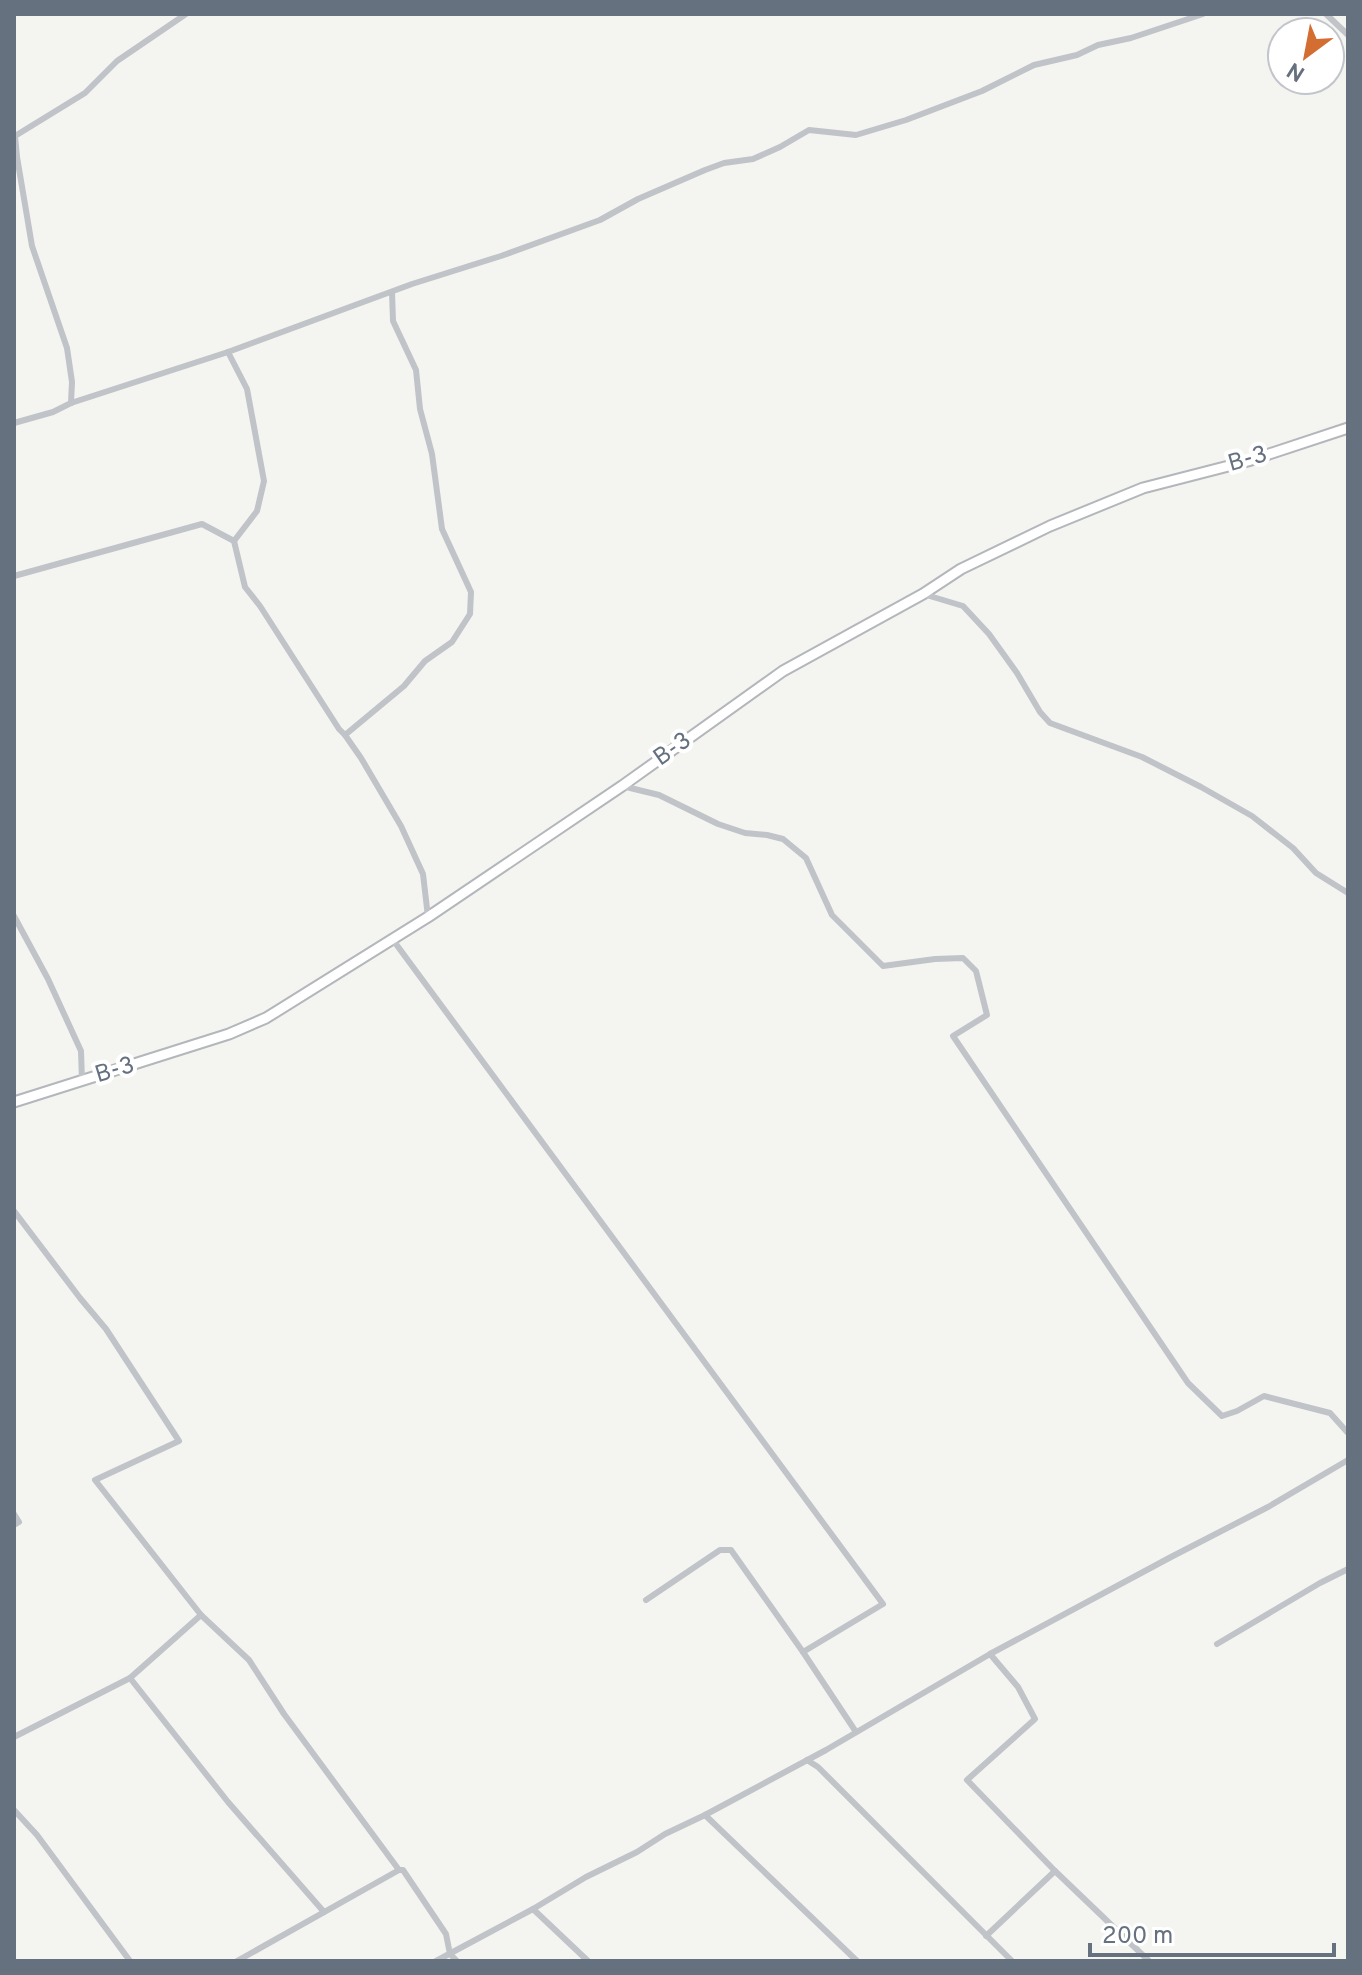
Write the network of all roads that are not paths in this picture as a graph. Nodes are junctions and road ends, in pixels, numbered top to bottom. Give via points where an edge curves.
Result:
1 (186, 14) edge
2 (1203, 14) edge
3 (1326, 14) edge
4 (1348, 35) edge
5 (392, 292) junction
6 (228, 352) junction
7 (71, 403) junction
8 (14, 423) edge
9 (1348, 428) edge
10 (234, 541) junction
11 (14, 576) edge
12 (923, 594) junction
13 (345, 735) junction
14 (622, 786) junction
15 (1348, 893) edge
16 (14, 916) edge
17 (428, 917) junction
18 (393, 940) junction
19 (82, 1081) junction
20 (14, 1102) edge
21 (14, 1211) edge
22 (1348, 1433) edge
23 (1348, 1460) edge
24 (14, 1514) edge
25 (14, 1525) edge
26 (1348, 1569) edge
27 (646, 1600) dead end
28 (201, 1615) junction
29 (1217, 1644) dead end
30 (803, 1652) junction
31 (990, 1654) junction
32 (130, 1678) junction
33 (856, 1732) junction
34 (14, 1737) edge
35 (807, 1760) junction
36 (14, 1810) edge
37 (705, 1815) junction
38 (399, 1870) junction
39 (1055, 1871) junction
40 (533, 1909) junction
41 (324, 1912) junction
42 (986, 1936) junction
43 (450, 1954) junction
44 (130, 1961) edge
45 (237, 1961) edge
46 (436, 1961) edge
47 (457, 1961) edge
48 (588, 1961) edge
49 (857, 1961) edge
50 (1012, 1961) edge
51 (1149, 1961) edge

1 - 7 street via 117,61 85,93 15,136 32,246 67,348
2 - 5 street via 1034,65 982,91 856,135 809,130 753,159 714,166 600,220
3 - 4 street
5 - 6 street
5 - 13 street via 393,321 416,370 442,529 471,592 470,614 452,642
6 - 7 street
6 - 10 street via 247,389 264,481 257,511
7 - 8 street
9 - 12 main road, B-3 via 1143,488 961,569
10 - 11 street via 202,524
10 - 13 street via 245,587
12 - 14 main road, B-3 via 783,671
12 - 15 street via 963,606 989,634 1050,723 1142,757 1252,816 1316,873
13 - 17 street via 401,826 423,874
14 - 17 main road, B-3
14 - 22 street via 659,795 745,833 783,839 806,858 832,915 883,966 963,958 976,971 987,1015 953,1036 1188,1383 1222,1416 1264,1396 1330,1413
16 - 19 street via 81,1051
17 - 18 main road, B-3
18 - 19 main road, B-3 via 266,1018
18 - 30 street via 883,1604
19 - 20 main road, B-3
21 - 28 street via 106,1329 179,1441 95,1480
23 - 31 street
24 - 25 street via 19,1522
26 - 29 street
27 - 30 street via 720,1550 731,1550
28 - 32 street
28 - 38 street via 249,1660
30 - 33 street
31 - 33 street
31 - 39 street via 1018,1687 1035,1719 967,1780
32 - 34 street
32 - 41 street
33 - 35 street
35 - 37 street
35 - 42 street
36 - 44 street
37 - 40 street
37 - 49 street
38 - 41 street
38 - 43 street via 446,1934
39 - 42 street
39 - 51 street
40 - 43 street
40 - 48 street
41 - 45 street
42 - 50 street
43 - 46 street
43 - 47 street

